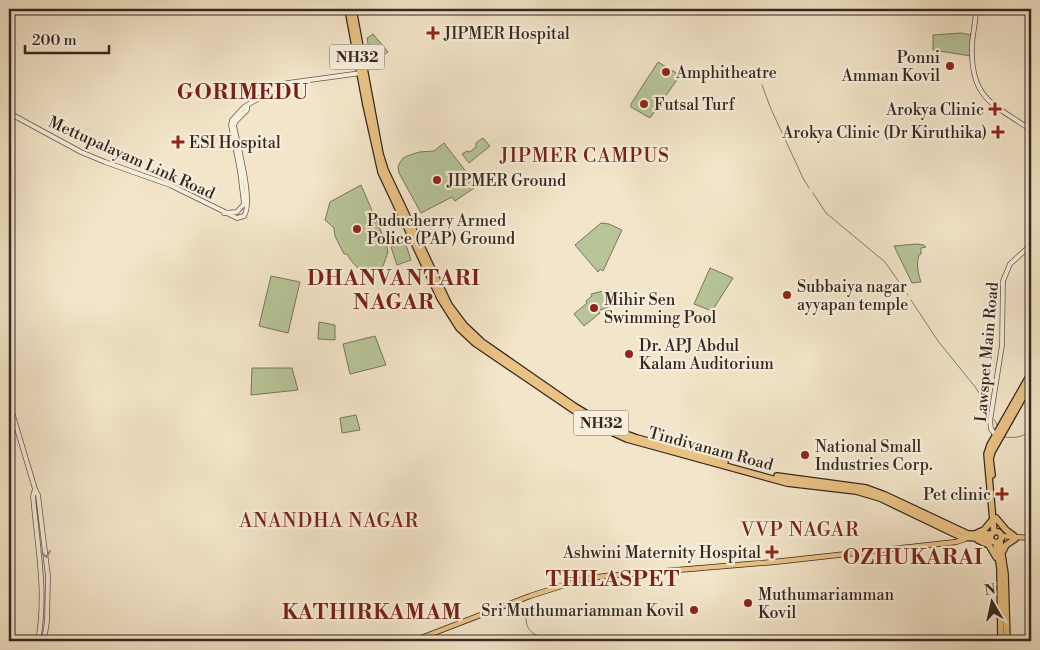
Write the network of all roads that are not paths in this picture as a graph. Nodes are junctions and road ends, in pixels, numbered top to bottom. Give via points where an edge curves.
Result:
1 (348, 9) edge
2 (353, 9) edge
3 (976, 9) edge
4 (362, 72) junction
5 (247, 106) junction
6 (9, 113) edge
7 (1031, 130) edge
8 (224, 212) junction
9 (413, 236) junction
10 (1031, 246) edge
11 (1031, 373) edge
12 (1031, 383) edge
13 (9, 402) edge
14 (997, 438) junction
15 (36, 489) junction
16 (995, 519) junction
17 (971, 536) junction
18 (997, 537) junction
19 (1015, 538) junction
20 (1031, 539) edge
21 (1002, 554) junction
22 (1000, 568) junction
23 (38, 641) edge
24 (44, 641) edge
25 (413, 641) edge
26 (1001, 641) edge
27 (1007, 641) edge

1 - 4 highway, NH32
2 - 4 highway, NH32
3 - 7 street via 972,54 975,79 990,102
4 - 5 street, Mettupalayam Link Road via 288,83
4 - 9 highway, NH32 via 385,170
4 - 9 highway, NH32 via 380,170
5 - 8 street via 235,116 231,125 244,204 237,212
5 - 8 street, Mettupalayam Link Road via 234,125 245,178 247,210 244,216 236,218
6 - 8 street, Mettupalayam Link Road via 93,157 170,185
9 - 17 highway, NH32 via 450,305 472,334 612,429 780,477 875,491
10 - 14 street, Lawspet Main Road via 1010,264 1003,281 1002,335 990,421
11 - 14 highway
12 - 14 highway
13 - 15 street
14 - 16 highway via 990,459
15 - 23 street via 33,496 42,586
15 -> 24 street via 48,576
16 - 17 highway via 984,530
16 - 18 highway
16 - 19 highway
17 - 18 highway, NH32
17 - 22 highway via 992,548
17 - 25 main road via 863,554 580,580
18 - 19 main road
18 - 21 highway
18 - 22 highway
19 - 20 main road
19 - 21 highway via 1006,545
21 - 27 highway
22 - 26 highway

